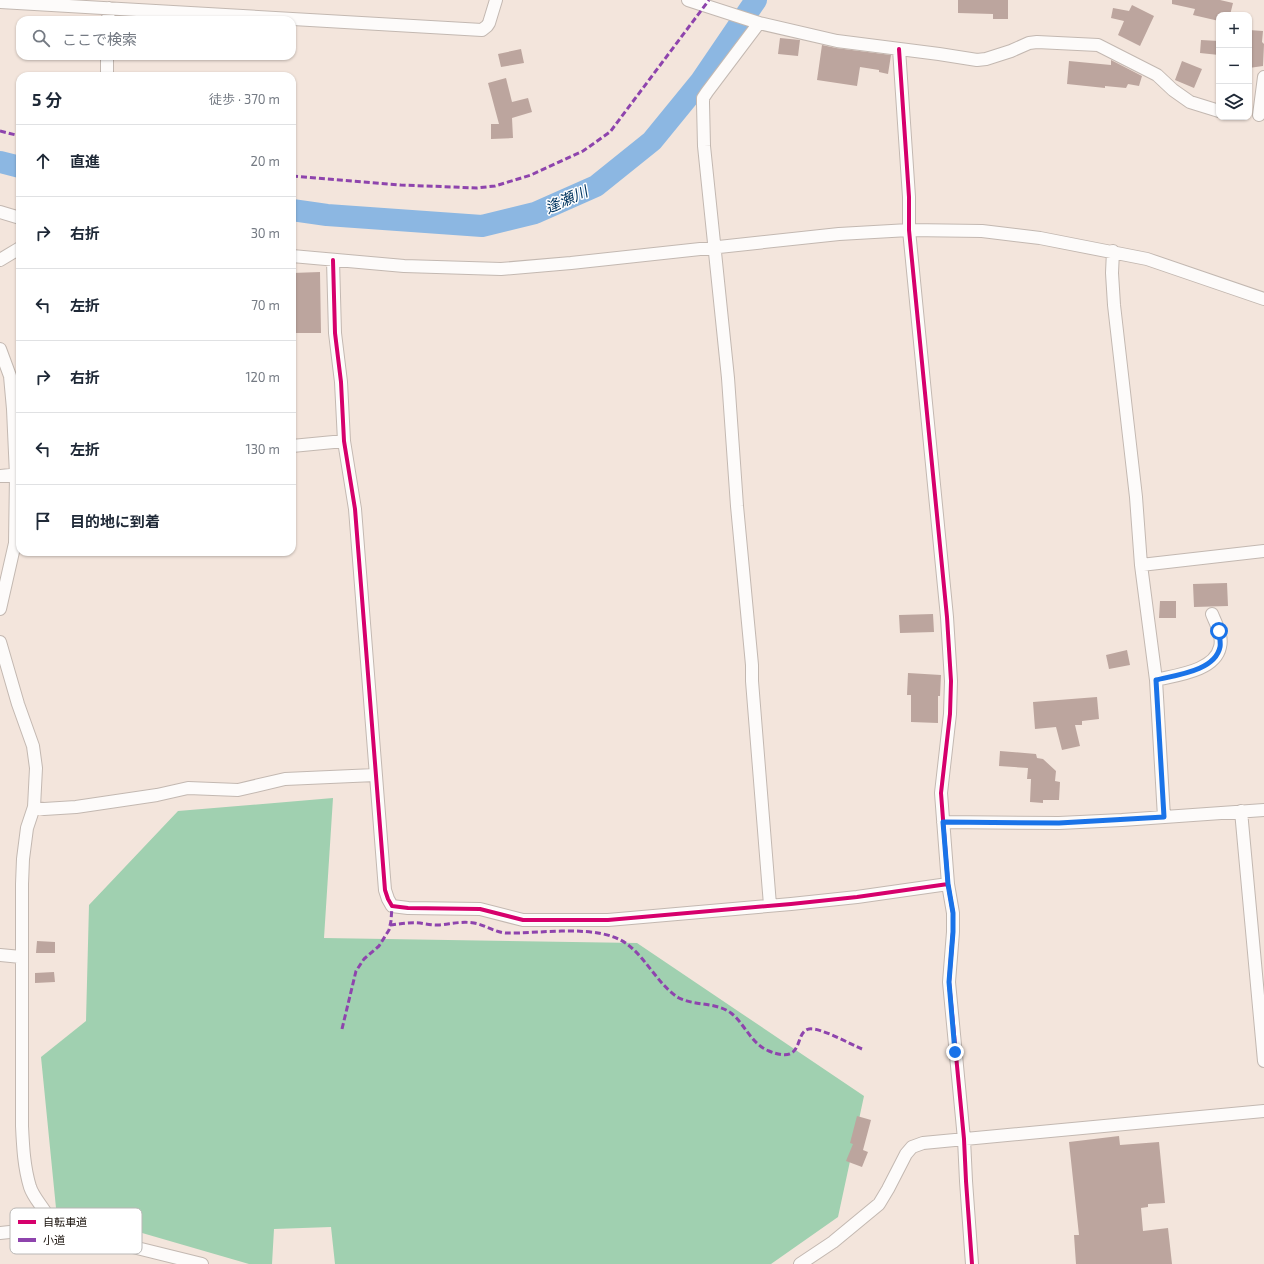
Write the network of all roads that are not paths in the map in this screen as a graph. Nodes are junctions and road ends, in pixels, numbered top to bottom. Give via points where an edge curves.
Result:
1 (496, 0) edge
2 (688, 0) edge
3 (0, 2) edge
4 (109, 8) junction
5 (108, 16) edge
6 (238, 16) edge
7 (296, 20) edge
8 (759, 23) junction
9 (899, 49) junction
10 (107, 60) edge
11 (107, 72) edge
12 (1264, 77) edge
13 (1216, 110) edge
14 (1257, 115) edge
15 (0, 212) edge
16 (16, 217) edge
17 (909, 230) junction
18 (715, 248) junction
19 (16, 250) edge
20 (1113, 251) junction
21 (296, 256) edge
22 (0, 260) edge
23 (333, 260) junction
24 (1264, 298) edge
25 (0, 349) edge
26 (5, 377) edge
27 (344, 441) junction
28 (296, 446) edge
29 (16, 448) edge
30 (16, 474) edge
31 (0, 476) edge
32 (16, 520) edge
33 (1264, 550) edge
34 (1141, 565) junction
35 (0, 609) edge
36 (1212, 614) dead end
37 (0, 642) edge
38 (1156, 680) junction
39 (375, 775) junction
40 (34, 807) junction
41 (1264, 810) edge
42 (1240, 811) junction
43 (1164, 817) junction
44 (943, 822) junction
45 (948, 884) junction
46 (770, 905) junction
47 (0, 955) edge
48 (21, 957) junction
49 (1260, 967) edge
50 (1264, 1061) edge
51 (1264, 1111) edge
52 (964, 1139) junction
53 (42, 1208) edge
54 (10, 1232) edge
55 (0, 1233) edge
56 (142, 1249) edge
57 (202, 1264) edge
58 (800, 1264) edge
59 (972, 1264) edge

1 - 7 street via 489,23 482,30
2 - 8 street
3 - 4 street
4 - 5 street
4 - 6 street
8 - 9 street via 837,42
8 - 18 street via 703,98 704,146
9 - 13 street via 977,60 1037,42 1098,45 1156,75 1190,102
9 - 17 street
10 - 11 street
12 - 14 street
15 - 16 street
17 - 18 street via 839,234
17 - 20 street via 982,231
17 - 44 street via 948,625 951,681 941,794
18 - 23 street via 501,269 404,266
18 - 46 street via 728,378
19 - 22 street
20 - 24 street via 1147,259
20 - 34 street via 1114,305 1136,497
21 - 23 street
23 - 27 street via 335,333
25 - 26 street
26 - 29 street via 13,409
27 - 28 street
27 - 39 street via 355,509
30 - 31 street
32 - 35 street via 15,543
33 - 34 street
34 - 38 street
36 - 38 street via 1219,631 1220,647 1215,658 1204,667
37 - 40 street via 34,753
38 - 43 street
39 - 40 street via 285,779 238,790 188,788 76,807
39 - 46 street via 385,890 392,906 480,909 523,920 608,920
40 - 48 street via 27,828 23,859
41 - 42 street
42 - 43 street
42 - 49 street
43 - 44 street via 1059,823
44 - 45 street
45 - 46 street via 857,897
45 - 52 street via 953,913 949,982
47 - 48 street
48 - 53 street via 24,1160 30,1187
49 - 50 street
51 - 52 street
52 - 58 street via 923,1143 912,1147 879,1204 833,1242
52 - 59 street
54 - 55 street
56 - 57 street

